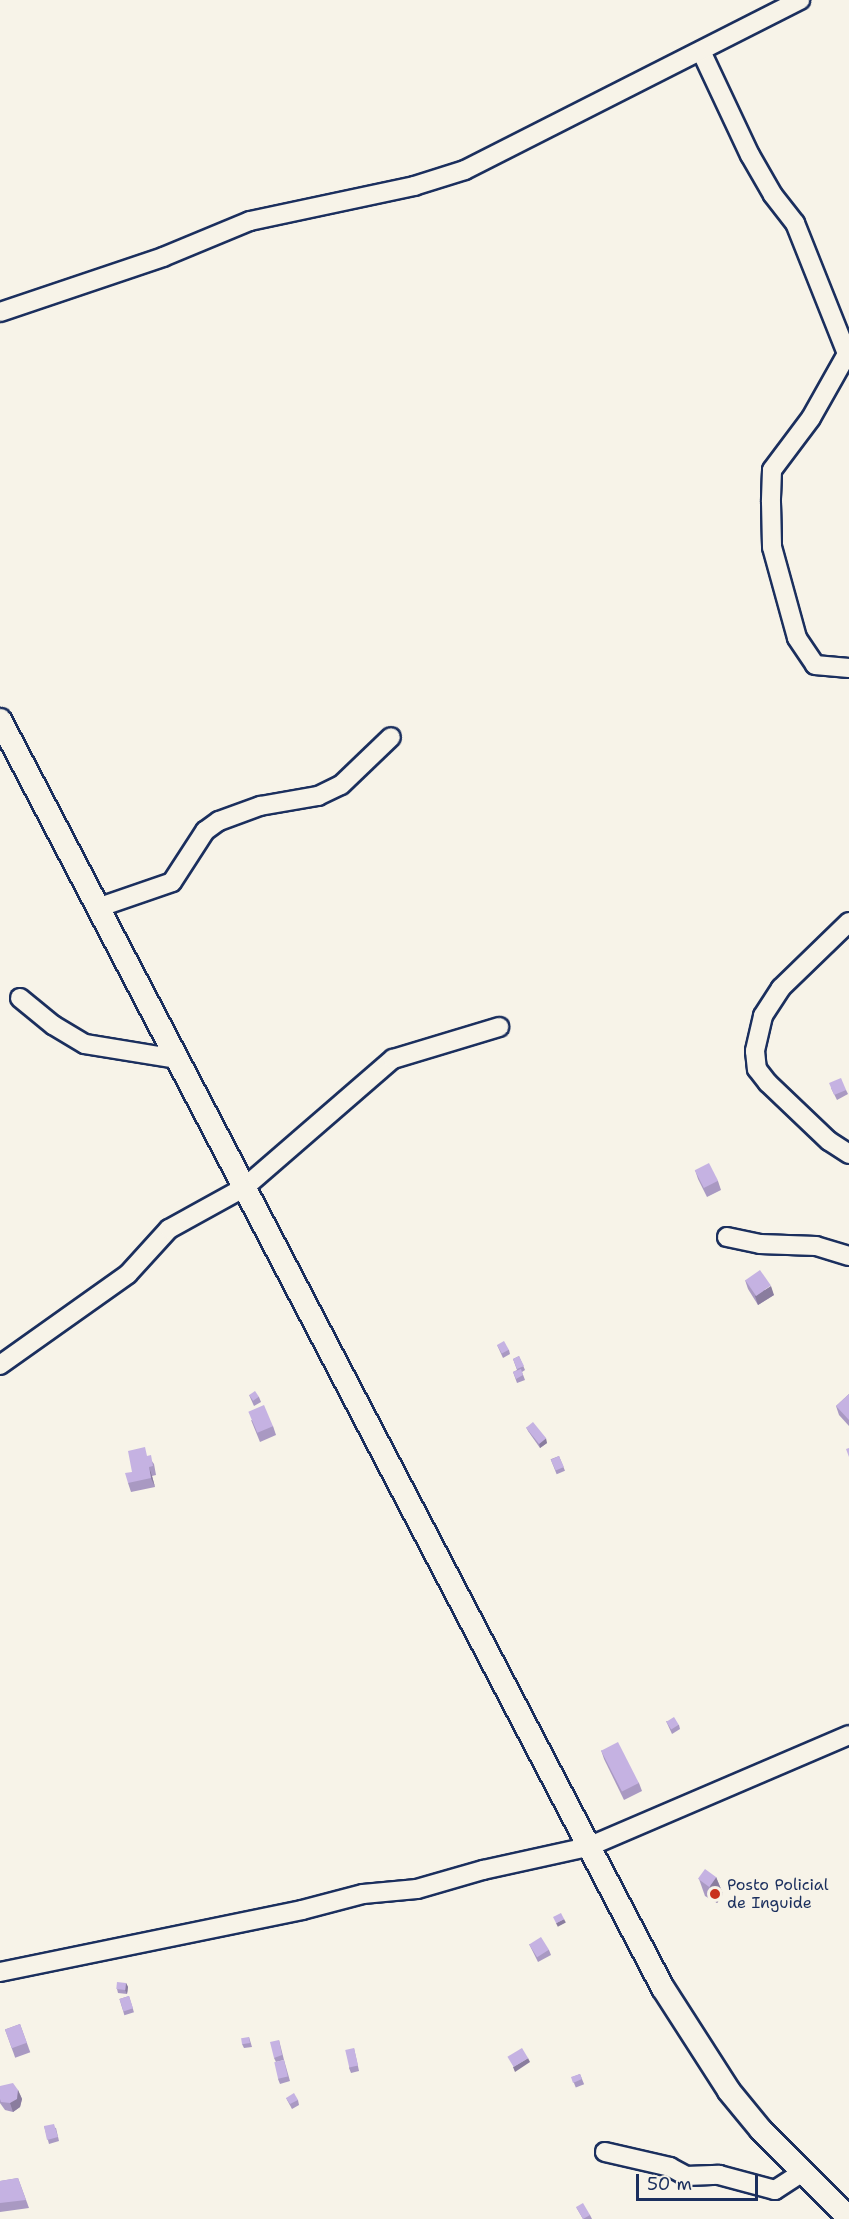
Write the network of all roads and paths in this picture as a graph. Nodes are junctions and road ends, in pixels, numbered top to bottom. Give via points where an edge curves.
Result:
1 (800, 0) edge
2 (701, 51) junction
3 (0, 312) edge
4 (849, 668) edge
5 (2, 730) edge
6 (391, 737) dead end
7 (100, 907) junction
8 (849, 922) edge
9 (20, 998) dead end
10 (499, 1027) dead end
11 (178, 1059) junction
12 (849, 1154) edge
13 (245, 1187) junction
14 (727, 1237) dead end
15 (849, 1256) edge
16 (0, 1365) edge
17 (849, 1735) edge
18 (588, 1847) junction
19 (0, 1972) edge
20 (605, 2152) dead end
21 (803, 2172) junction
22 (849, 2218) edge

1 - 2 street
2 - 3 street via 465,170 414,186 250,221 183,249
2 - 4 street via 750,155 795,224 847,354 811,418 772,470 771,502 772,547 797,638 815,665
5 - 7 street
6 - 7 street via 342,785 318,796 260,806 219,821 205,831 172,882
7 - 11 street
8 - 12 street via 782,988 763,1016 755,1051 757,1069 768,1083 829,1141
9 - 11 street via 85,1044
10 - 13 street via 393,1059
11 - 13 street
13 - 16 street via 169,1229 128,1274
13 - 18 street
14 - 15 street via 760,1244 816,1246
17 - 18 street
18 - 19 street via 417,1889 363,1894
18 - 21 street via 699,2047 742,2107
20 - 21 street via 670,2167 686,2176 719,2175 775,2190
21 - 22 street

